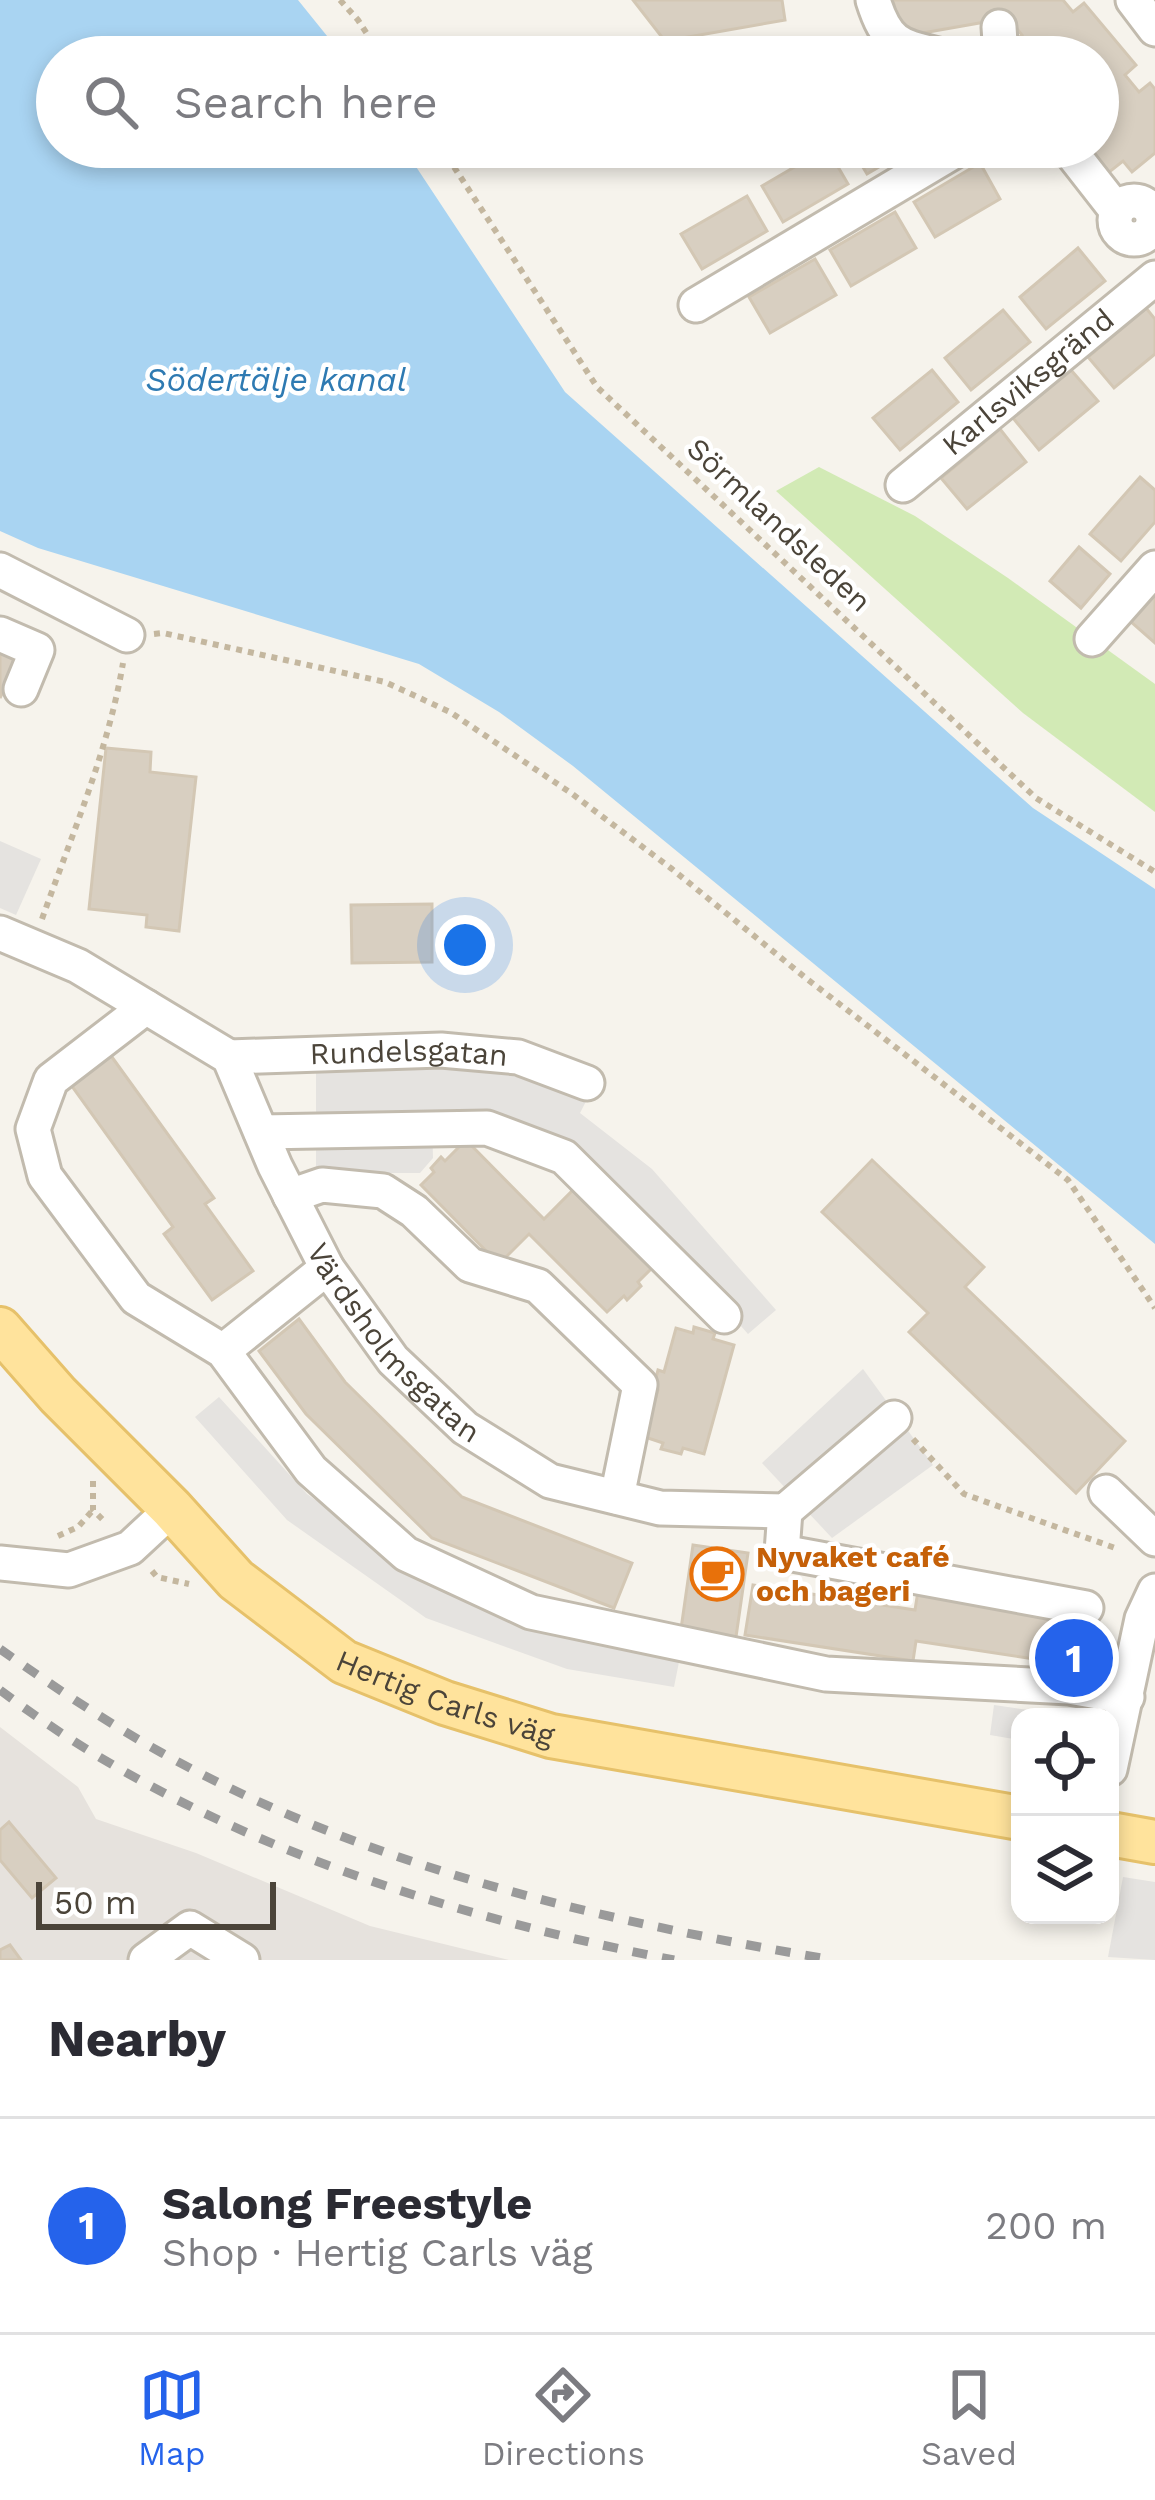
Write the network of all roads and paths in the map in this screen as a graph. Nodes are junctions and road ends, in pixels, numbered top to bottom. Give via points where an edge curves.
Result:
1 (340, 0) edge
2 (873, 0) edge
3 (1132, 0) edge
4 (1155, 29) edge
5 (368, 36) edge
6 (891, 36) edge
7 (454, 168) edge
8 (926, 168) edge
9 (1090, 168) edge
10 (1145, 217) edge
11 (1155, 278) edge
12 (696, 305) dead end
13 (903, 485) dead end
14 (1155, 568) edge
15 (0, 570) edge
16 (0, 634) edge
17 (127, 635) junction
18 (1092, 639) dead end
19 (22, 689) dead end
20 (1155, 872) edge
21 (0, 933) edge
22 (32, 947) junction
23 (146, 1007) junction
24 (229, 1057) junction
25 (587, 1083) dead end
26 (261, 1132) junction
27 (290, 1196) junction
28 (327, 1268) junction
29 (1155, 1308) edge
30 (724, 1316) dead end
31 (0, 1329) edge
32 (223, 1351) junction
33 (894, 1418) joint
34 (1106, 1492) dead end
35 (617, 1497) junction
36 (172, 1509) junction
37 (93, 1510) dead end
38 (785, 1511) junction
39 (42, 1536) dead end
40 (1155, 1539) edge
41 (1118, 1549) dead end
42 (0, 1563) edge
43 (1155, 1591) edge
44 (1086, 1608) dead end
45 (1127, 1697) junction
46 (1119, 1731) edge
47 (1011, 1816) edge
48 (1119, 1836) edge
49 (1155, 1842) edge
50 (146, 1960) edge
51 (242, 1960) edge

1 - 5 path
2 - 6 street
3 - 4 street
7 - 20 path, Sörmlandsleden via 597,387 1036,798
8 - 12 street
9 - 10 street
11 - 13 street, Karlsviksgränd
14 - 18 street
15 - 17 street
16 - 19 street via 37,650
17 - 22 path via 99,764
17 - 29 path via 164,633 385,682 450,712 622,831 1068,1180
21 - 22 street
22 - 23 street
23 - 24 street
23 - 32 street via 51,1080 33,1129 45,1176 136,1298
24 - 25 street, Rundelsgatan via 441,1050 518,1057
24 - 26 street, Värdsholmsgatan
26 - 27 street, Värdsholmsgatan
26 - 30 street via 488,1128 564,1157
27 - 28 street, Värdsholmsgatan
27 - 35 street via 322,1185 383,1191 470,1264 538,1286 640,1385
28 - 32 street
28 - 35 street, Värdsholmsgatan via 393,1360 464,1428 550,1480
31 - 36 main road, Hertig Carls väg
32 - 45 street via 311,1470 406,1554 531,1612 826,1674
33 - 38 street
33 - 41 path via 964,1494
34 - 40 street
35 - 38 street, Värdsholmsgatan via 660,1508
36 - 42 street via 130,1548 69,1570
36 - 47 main road, Hertig Carls väg via 236,1580 344,1662 445,1703 551,1736
37 - 39 path via 78,1527
38 - 44 street via 782,1552
43 - 45 street
45 - 46 street
48 - 49 main road
50 - 51 street via 190,1928

